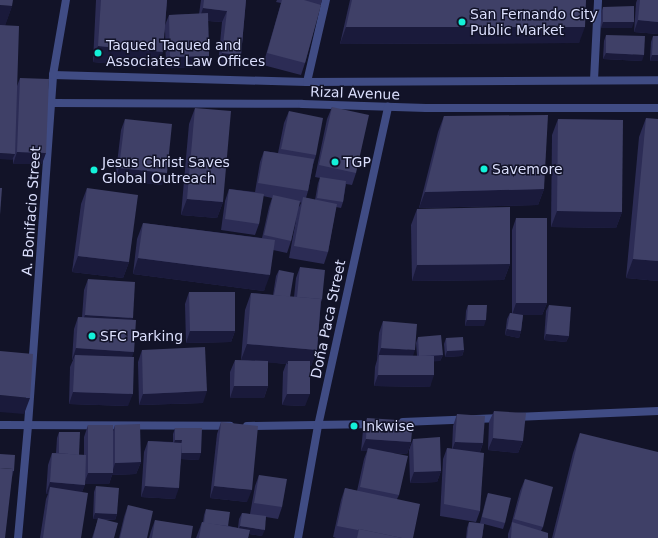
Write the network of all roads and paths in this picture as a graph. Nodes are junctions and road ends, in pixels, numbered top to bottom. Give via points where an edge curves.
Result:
1 (66, 0) edge
2 (326, 0) edge
3 (598, 0) edge
4 (53, 75) junction
5 (594, 80) junction
6 (658, 80) edge
7 (307, 82) junction
8 (52, 103) junction
9 (388, 106) junction
10 (658, 108) edge
11 (658, 411) edge
12 (0, 425) edge
13 (28, 425) junction
14 (318, 426) junction
15 (18, 538) edge
16 (298, 538) edge

1 - 4 street, A. Bonifacio Street
2 - 7 street
3 - 5 street
4 - 7 street, Rizal Avenue
4 - 8 street, A. Bonifacio Street
5 - 6 street, Rizal Avenue
5 - 7 street, Rizal Avenue
8 - 9 street, Rizal Avenue
8 - 13 street, A. Bonifacio Street
9 - 10 street, Rizal Avenue
9 - 14 street, Doña Paca Street
11 - 14 street
12 - 13 street
13 - 14 street
13 - 15 street, A. Bonifacio Street
14 - 16 street, Doña Paca Street

